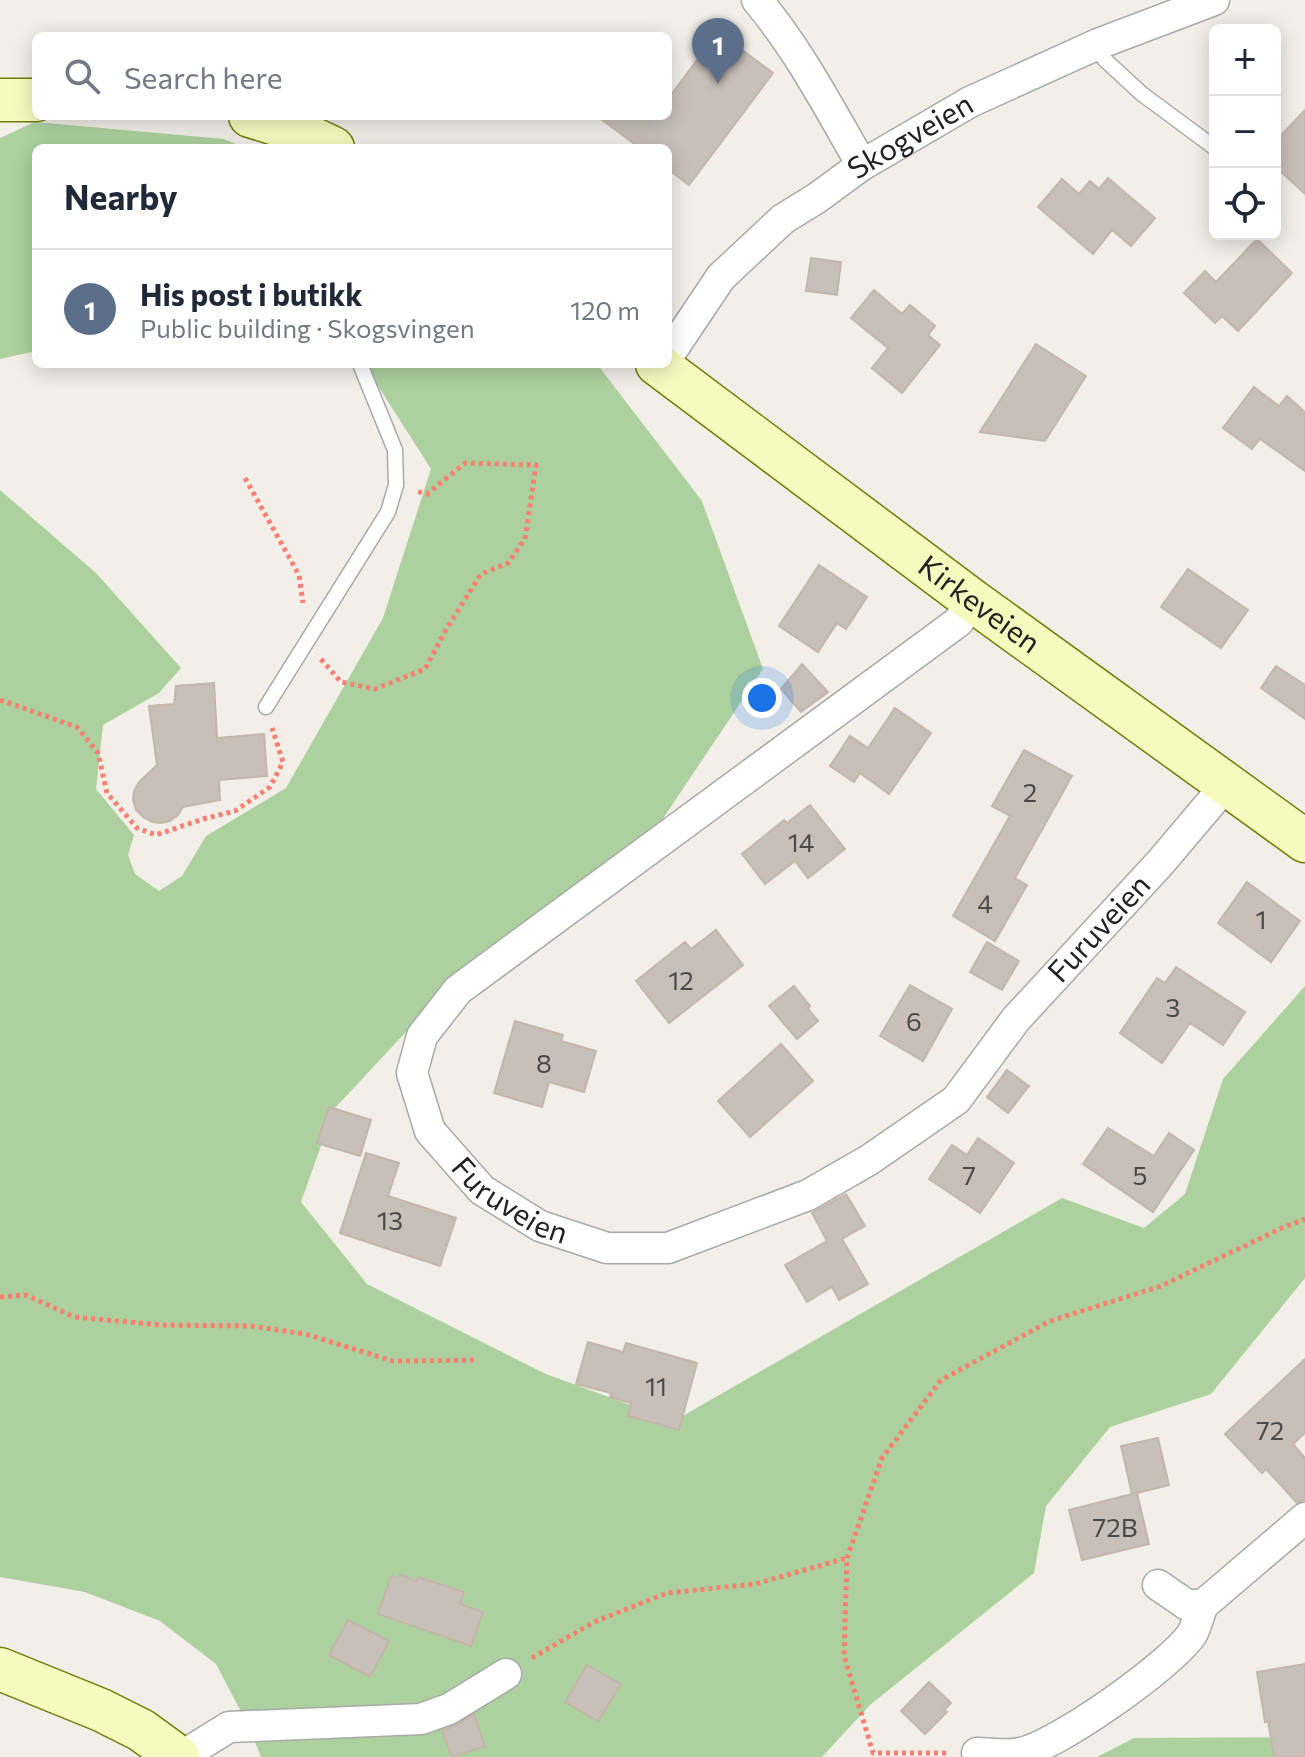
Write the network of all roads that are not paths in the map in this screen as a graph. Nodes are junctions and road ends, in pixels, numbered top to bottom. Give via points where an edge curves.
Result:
1 (757, 0) edge
2 (1214, 0) edge
3 (1098, 44) junction
4 (0, 100) edge
5 (32, 100) edge
6 (263, 120) edge
7 (325, 144) edge
8 (1209, 144) edge
9 (862, 165) junction
10 (672, 348) edge
11 (362, 368) edge
12 (669, 368) edge
13 (973, 601) junction
14 (266, 707) road end
15 (1226, 785) junction
16 (1305, 841) edge
17 (1305, 1518) edge
18 (1158, 1585) dead end
19 (1203, 1605) junction
20 (0, 1669) edge
21 (506, 1674) road end
22 (977, 1753) road end
23 (178, 1757) edge
24 (186, 1757) edge

1 - 9 street via 796,53
2 - 3 street, Skogveien
3 - 8 lane via 1104,59 1142,94
3 - 9 street, Skogveien via 970,102
4 - 5 main road
6 - 7 main road
9 - 10 street, Skogveien via 783,219 721,277
11 - 14 lane via 395,450 396,485 388,512
12 - 13 main road, Kirkeveien
13 - 15 main road, Kirkeveien
13 - 15 street, Furuveien via 958,622 458,990 422,1036 412,1073 430,1131 482,1190 540,1226 607,1248 668,1248 808,1195 956,1100 1016,1019
15 - 16 main road, Kirkeveien
17 - 19 street
18 - 19 street via 1187,1605
19 - 22 street via 1193,1632 1177,1651 1052,1742 1020,1753
20 - 23 main road via 115,1717
21 - 24 street via 449,1709 421,1719 229,1727

